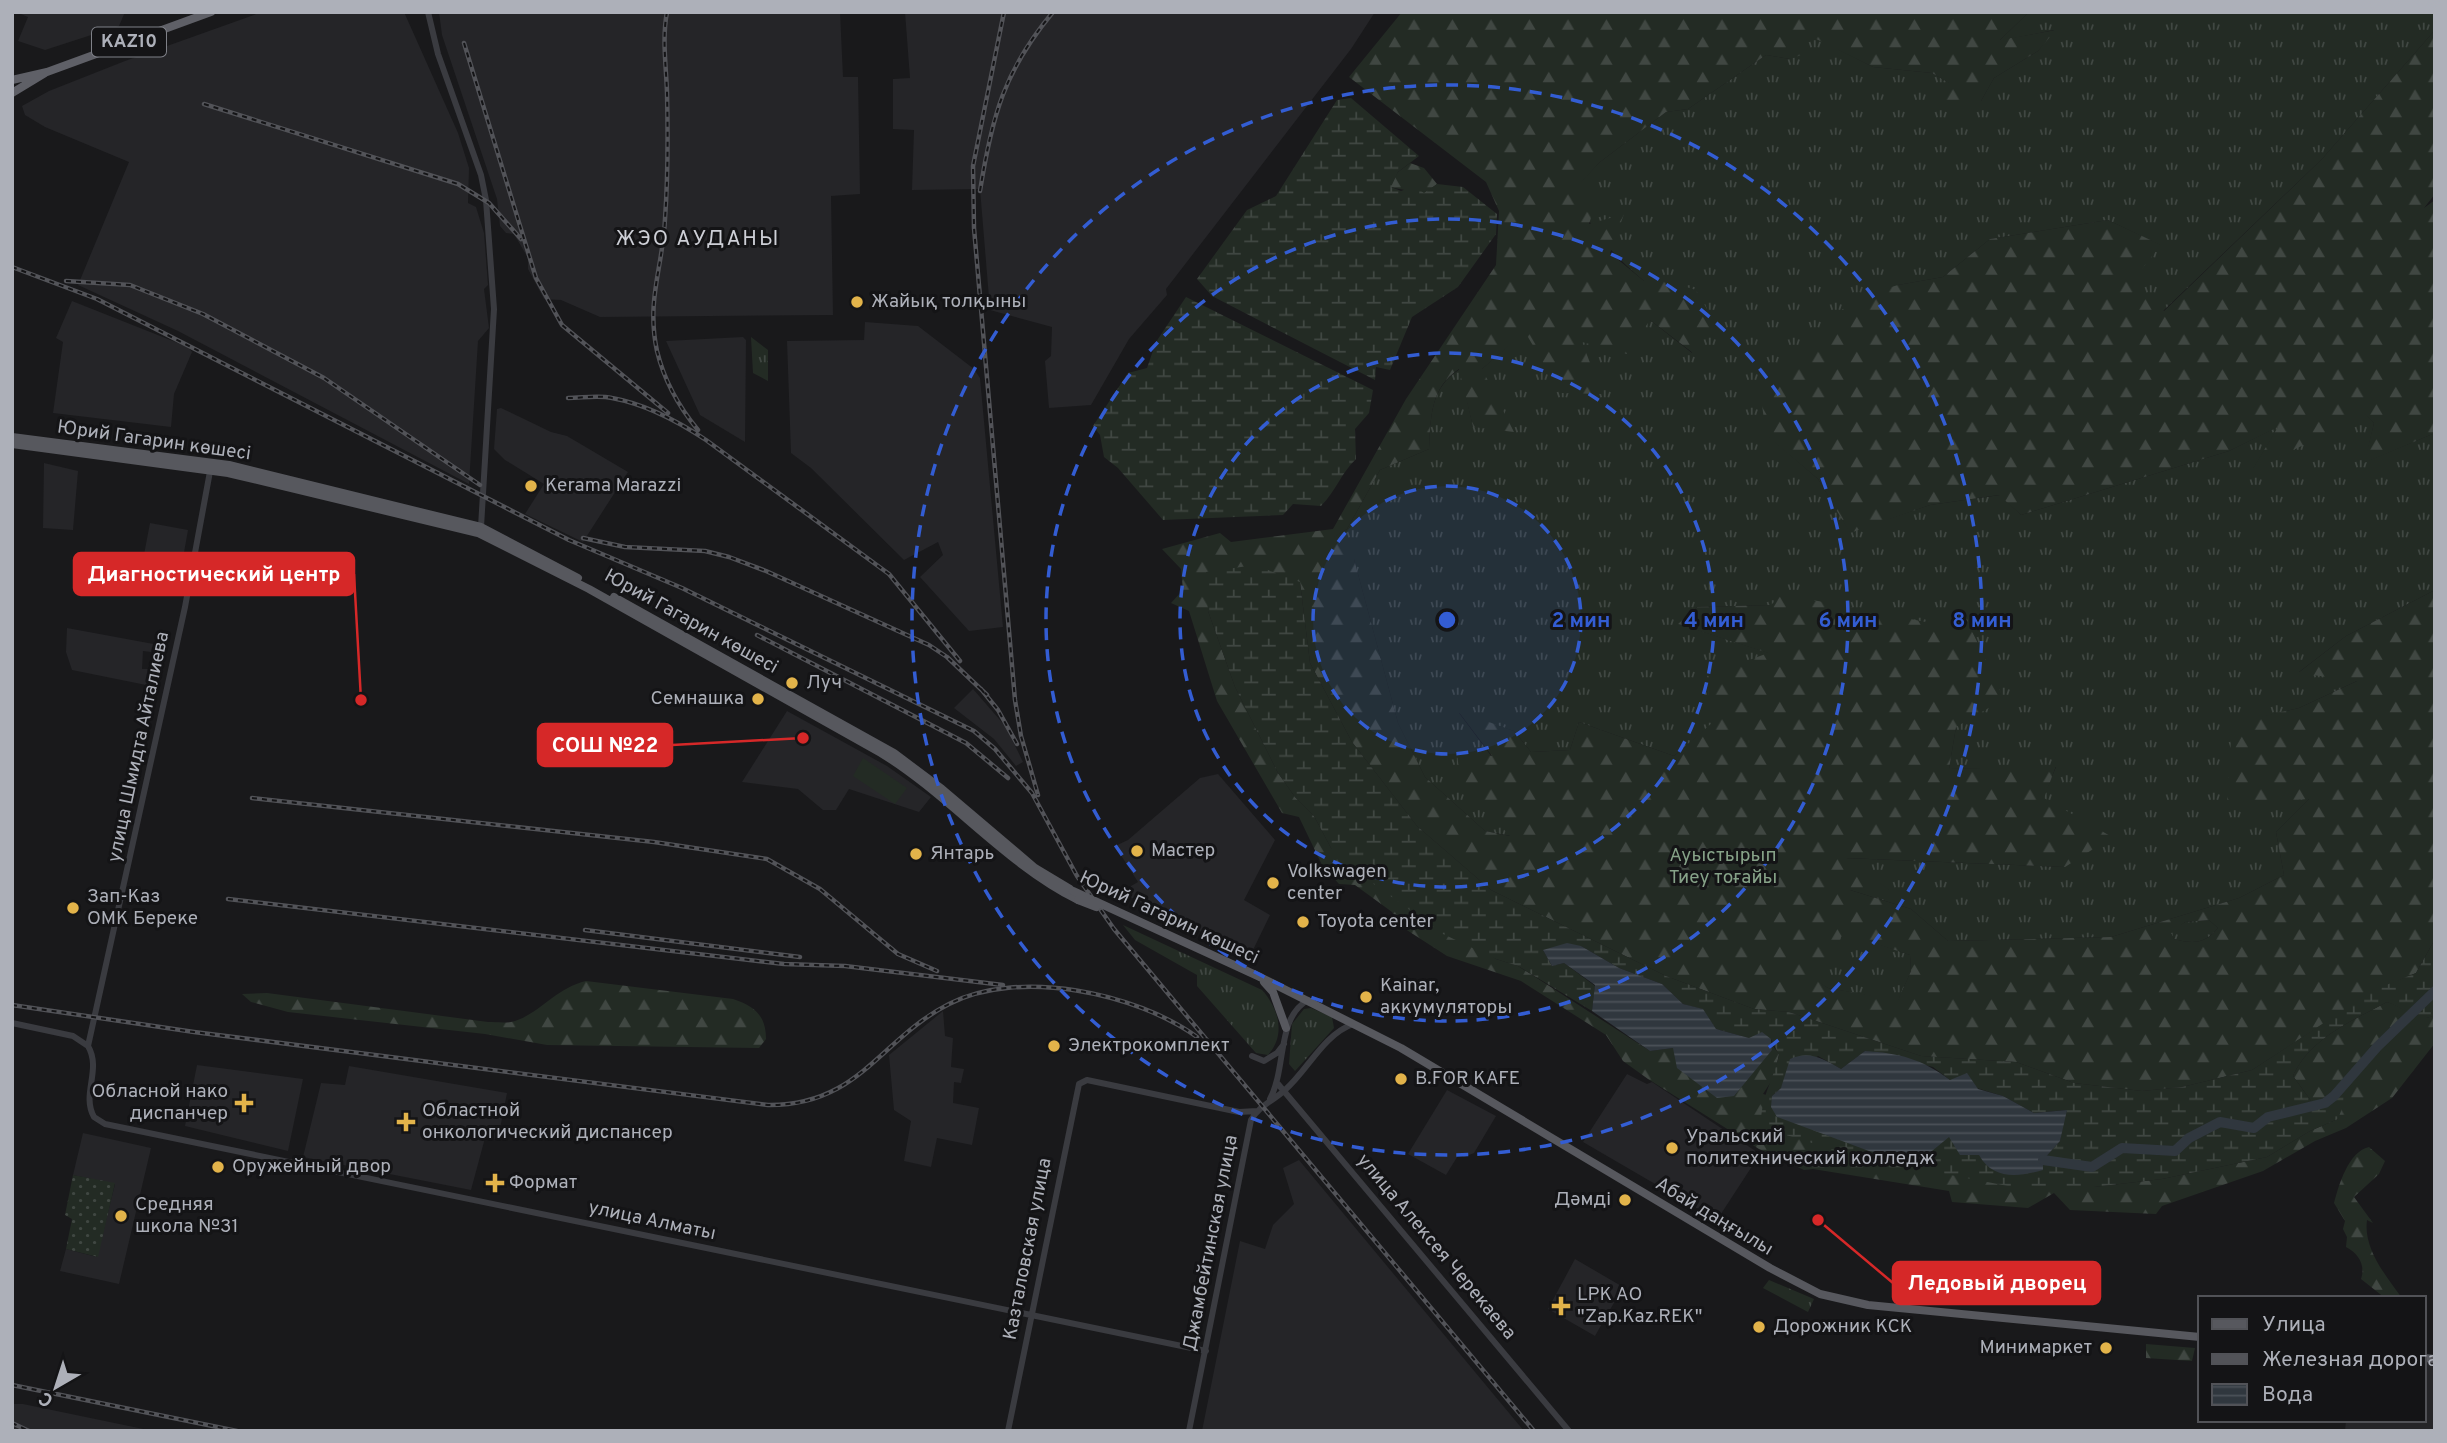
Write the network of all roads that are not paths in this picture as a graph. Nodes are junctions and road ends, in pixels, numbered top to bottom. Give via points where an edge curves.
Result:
1 (211, 12) edge
2 (428, 12) edge
3 (47, 72) junction
4 (12, 80) edge
5 (12, 93) edge
6 (12, 437) edge
7 (12, 444) edge
8 (211, 466) junction
9 (481, 527) junction
10 (1260, 977) junction
11 (1308, 1000) junction
12 (12, 1023) edge
13 (1355, 1023) junction
14 (1286, 1028) junction
15 (1285, 1042) junction
16 (88, 1046) junction
17 (1252, 1056) dead end
18 (1278, 1084) junction
19 (1284, 1091) junction
20 (1269, 1100) junction
21 (1257, 1111) junction
22 (94, 1117) joint
23 (1030, 1315) junction
24 (2198, 1337) edge
25 (1206, 1351) junction
26 (1008, 1431) edge
27 (1189, 1431) edge
28 (1569, 1431) edge

1 - 3 highway, KAZ10
2 - 9 street via 486,200 494,309
3 - 4 highway, KAZ10
3 - 5 highway, KAZ10
6 - 8 main road, Юрий Гагарин көшесі
7 - 8 main road, Юрий Гагарин көшесі
8 - 9 main road, Юрий Гагарин көшесі
8 - 10 main road, Юрий Гагарин көшесі, bridge via 478,533 502,544 881,753 922,780 1030,872 1079,900
8 - 16 street, улица Шмидта Айталиева via 185,607
9 - 10 main road, Юрий Гагарин көшесі, bridge via 894,753 1035,868 1073,891
10 - 11 main road, Абай даңғылы
10 - 14 main road via 1273,992
11 - 13 main road, Абай даңғылы
11 - 14 street via 1296,1009
12 - 16 street via 73,1036
13 - 19 street, Джамбейтинская улица via 1336,1033
13 - 24 main road, Абай даңғылы via 1820,1294 1905,1310
14 - 15 street
15 - 17 street via 1271,1058
15 - 18 street
16 - 22 street, улица Шмидта Айталиева via 95,1060 89,1103
18 - 19 street, улица Алексея Черекаева
18 - 20 street
19 - 20 street, Джамбейтинская улица
19 - 28 street, улица Алексея Черекаева
20 - 21 street, Джамбейтинская улица
21 - 23 street, Казталовская улица via 1239,1112 1087,1080 1079,1084
21 - 25 street, Джамбейтинская улица via 1249,1129
22 - 23 street, улица Алматы via 105,1124
23 - 25 street, улица Алматы
23 - 26 street, Казталовская улица
25 - 27 street, Джамбейтинская улица

